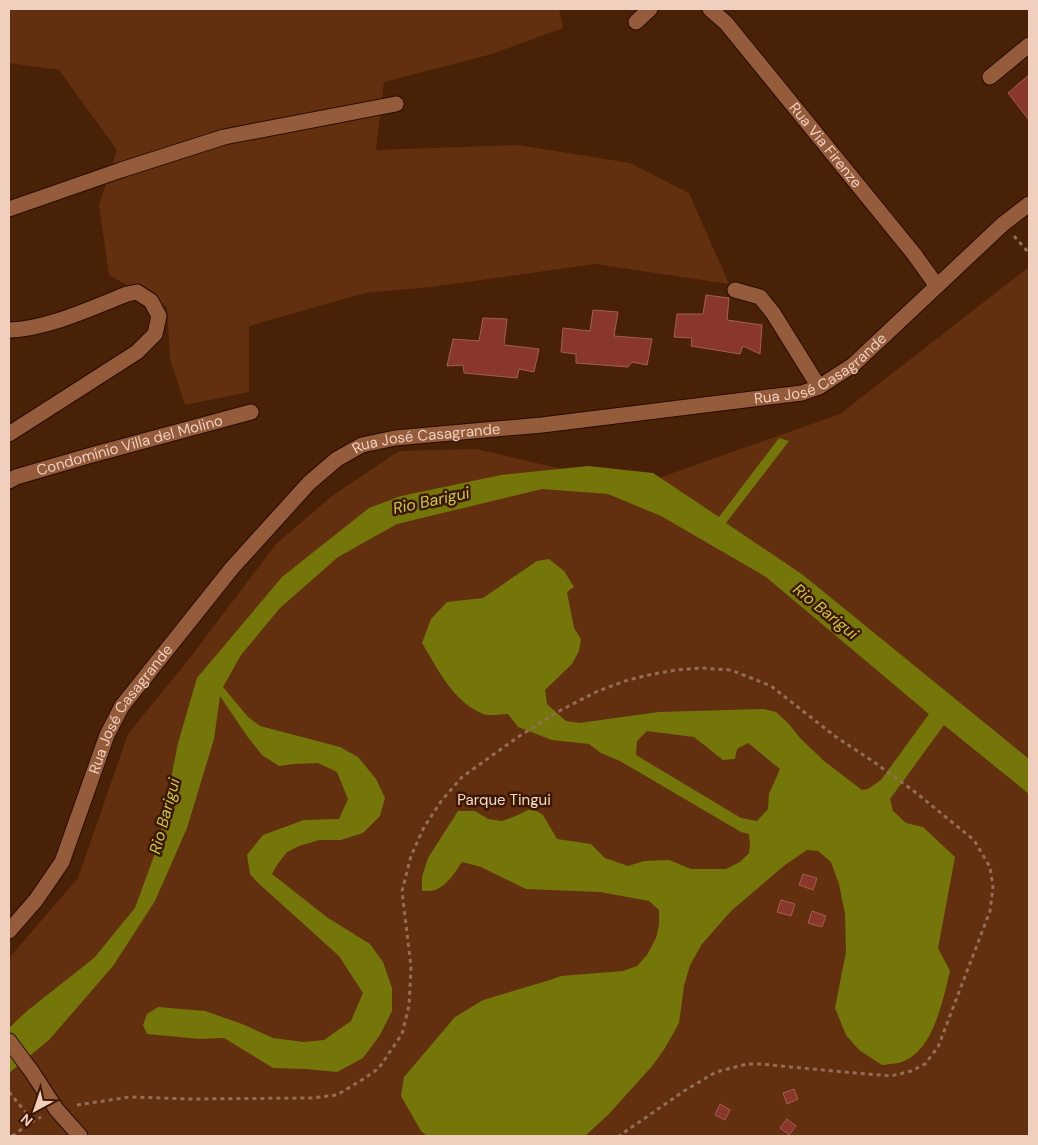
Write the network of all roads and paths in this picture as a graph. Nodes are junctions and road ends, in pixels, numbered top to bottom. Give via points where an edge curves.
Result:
1 (650, 9) edge
2 (710, 9) edge
3 (636, 22) dead end
4 (1029, 45) edge
5 (990, 76) dead end
6 (396, 104) dead end
7 (1029, 204) edge
8 (9, 210) edge
9 (938, 286) junction
10 (735, 290) dead end
11 (9, 330) edge
12 (819, 387) junction
13 (252, 412) dead end
14 (9, 434) edge
15 (9, 481) edge
16 (9, 931) edge
17 (9, 1041) edge
18 (9, 1092) edge
19 (56, 1109) junction
20 (33, 1121) junction
21 (12, 1136) edge
22 (80, 1136) edge
23 (619, 1136) edge

1 - 3 street
2 - 9 street, Rua Via Firenze via 726,23
4 - 5 street
6 - 8 street via 224,137
7 - 9 street, Rua José Casagrande via 1003,224
9 - 12 street, Rua José Casagrande via 853,365
10 - 12 street via 760,298 773,313
11 - 14 street via 22,330 60,320 137,292 151,301 159,316 155,334 137,352
12 - 16 street, Rua José Casagrande via 802,393 542,425 395,438 362,445 338,459 309,483 232,568 122,706 107,735 62,862 36,900
13 - 15 street, Condomínio Villa del Molino
17 - 19 street
18 - 20 path
19 - 20 path
19 - 22 street
19 - 23 path via 130,1097 312,1098 337,1095 365,1078 380,1068 402,1034 410,1006 410,967 402,891 411,856 429,820 462,777 518,737 598,691 628,680 677,670 731,670 771,686 836,737 915,792 974,840 990,867 993,887 990,911 938,1047 925,1064 891,1076 747,1064 716,1072
20 - 21 path

